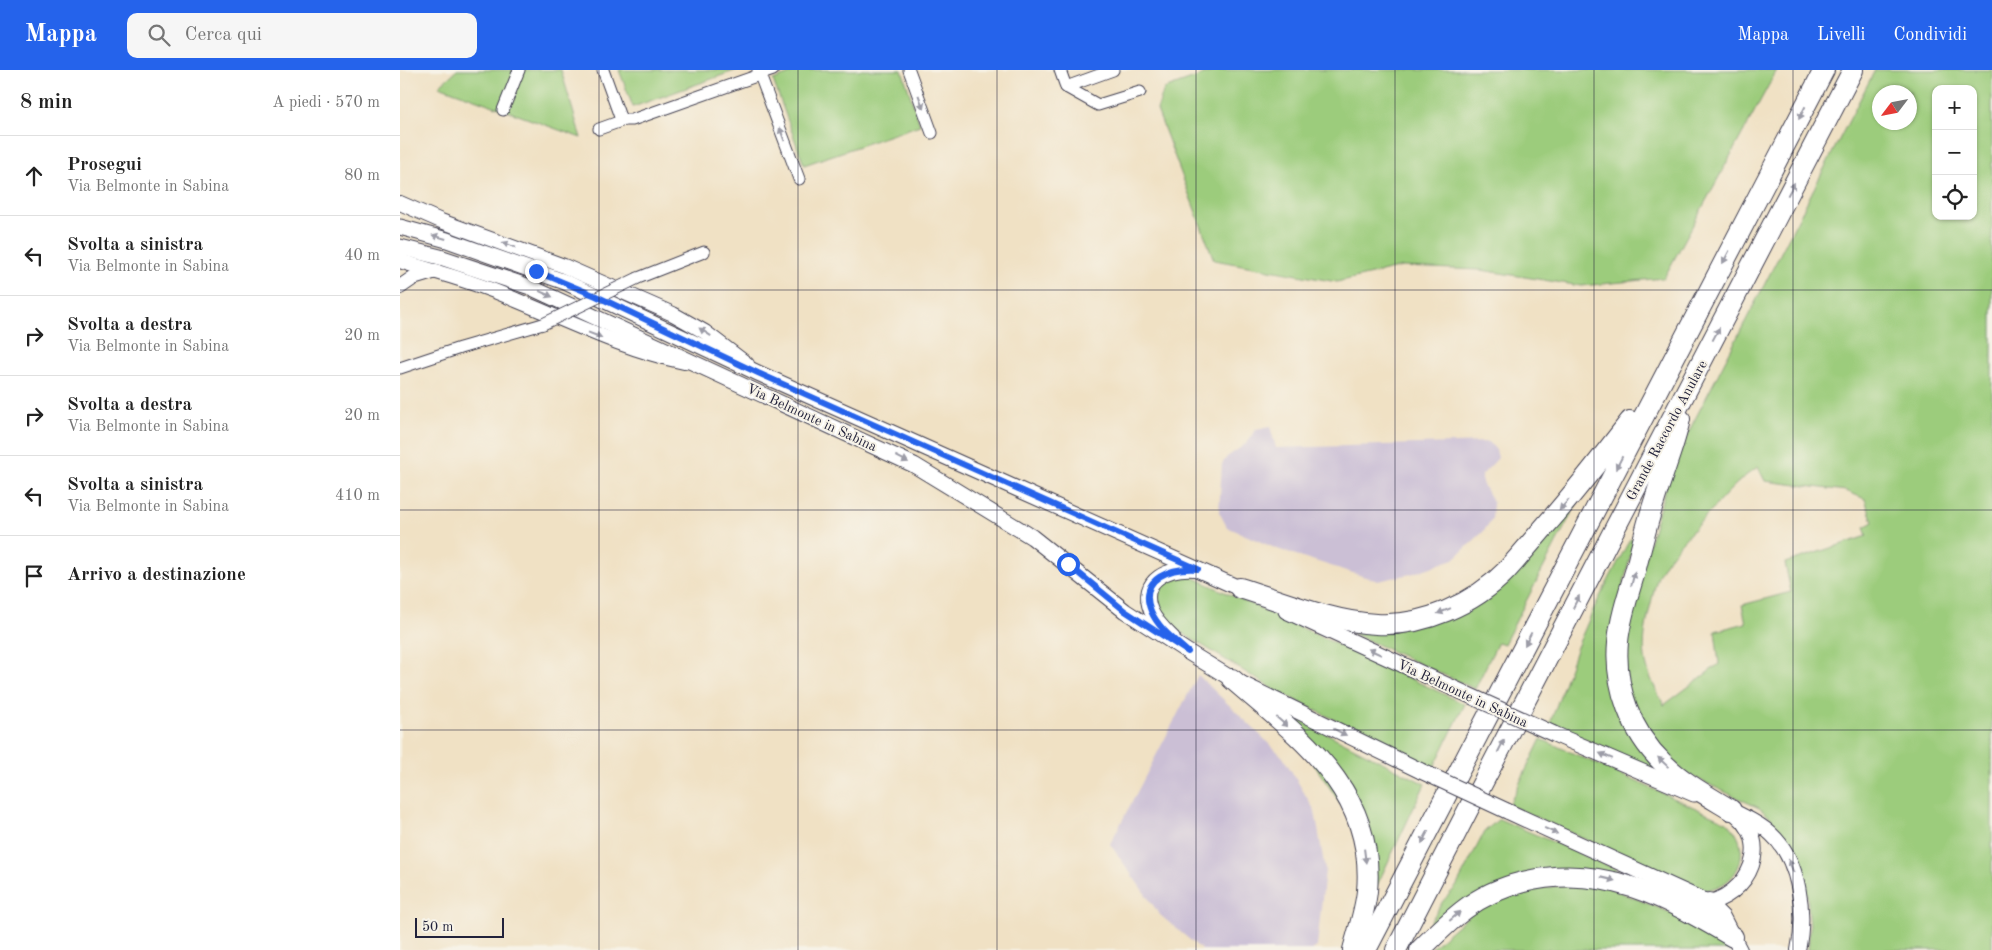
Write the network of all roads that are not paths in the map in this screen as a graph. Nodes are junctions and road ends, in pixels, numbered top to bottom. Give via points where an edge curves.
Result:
1 (519, 70) edge
2 (603, 70) edge
3 (773, 70) edge
4 (909, 70) edge
5 (1060, 70) edge
6 (1113, 70) edge
7 (1824, 70) edge
8 (1853, 70) edge
9 (759, 72) edge
10 (1066, 87) junction
11 (1140, 92) dead end
12 (503, 110) dead end
13 (624, 120) junction
14 (599, 129) dead end
15 (932, 133) dead end
16 (799, 179) dead end
17 (400, 203) edge
18 (400, 227) edge
19 (400, 247) edge
20 (704, 252) dead end
21 (400, 261) edge
22 (437, 271) junction
23 (400, 287) edge
24 (699, 365) junction
25 (400, 368) edge
26 (758, 373) junction
27 (1660, 384) junction
28 (1686, 391) junction
29 (1198, 569) junction
30 (1240, 588) junction
31 (1188, 652) junction
32 (1232, 679) junction
33 (1731, 810) junction
34 (1641, 890) junction
35 (1709, 903) junction
36 (1737, 944) edge
37 (1353, 950) edge
38 (1366, 950) edge
39 (1396, 950) edge
40 (1420, 950) edge
41 (1798, 950) edge

1 - 12 street
2 - 13 street via 620,117
3 - 9 street
4 -> 15 street
5 - 10 street
6 - 10 street
7 -> 27 highway, Grande Raccordo Anulare
28 -> 8 highway, Grande Raccordo Anulare
9 - 13 street via 632,120
16 -> 9 street
10 - 11 street via 1098,105
13 - 14 street
26 -> 17 street via 713,338 679,317 564,266
26 -> 18 main road, Via Belmonte in Sabina via 565,282 457,243
19 -> 24 main road, Via Belmonte in Sabina via 530,287
20 - 25 street, bridge via 638,278 543,324
21 - 22 street
22 - 23 street via 413,278
22 -> 24 street via 515,299 636,350
24 -> 31 main road, Via Belmonte in Sabina via 943,481 1032,537 1125,611
26 - 29 main road, Via Belmonte in Sabina
27 -> 30 highway via 1571,497 1506,571 1481,592 1458,605 1412,622 1375,624 1334,616
27 -> 38 highway, Grande Raccordo Anulare
33 -> 28 highway via 1670,769 1650,749 1625,704 1618,669 1618,640 1626,604 1655,499 1676,438
39 -> 28 highway, Grande Raccordo Anulare
29 - 30 main road, Via Belmonte in Sabina
29 - 31 street, Via Belmonte in Sabina via 1175,569 1164,574 1154,582 1148,600 1158,622
33 -> 30 main road, Via Belmonte in Sabina, bridge via 1554,734
31 - 32 main road, Via Belmonte in Sabina
32 -> 35 main road, Via Belmonte in Sabina, bridge via 1420,771
32 -> 37 highway via 1319,756 1351,803 1362,837 1367,881
33 - 35 main road, Via Belmonte in Sabina via 1743,821 1753,839 1751,866 1737,889
41 -> 33 street, Via Belmonte in Sabina via 1802,925 1800,898 1785,852 1770,833
34 - 35 highway via 1694,904
34 - 36 highway
40 -> 34 highway via 1465,908 1488,894 1518,883 1578,875 1604,878
35 - 36 street, Via Belmonte in Sabina via 1720,912

